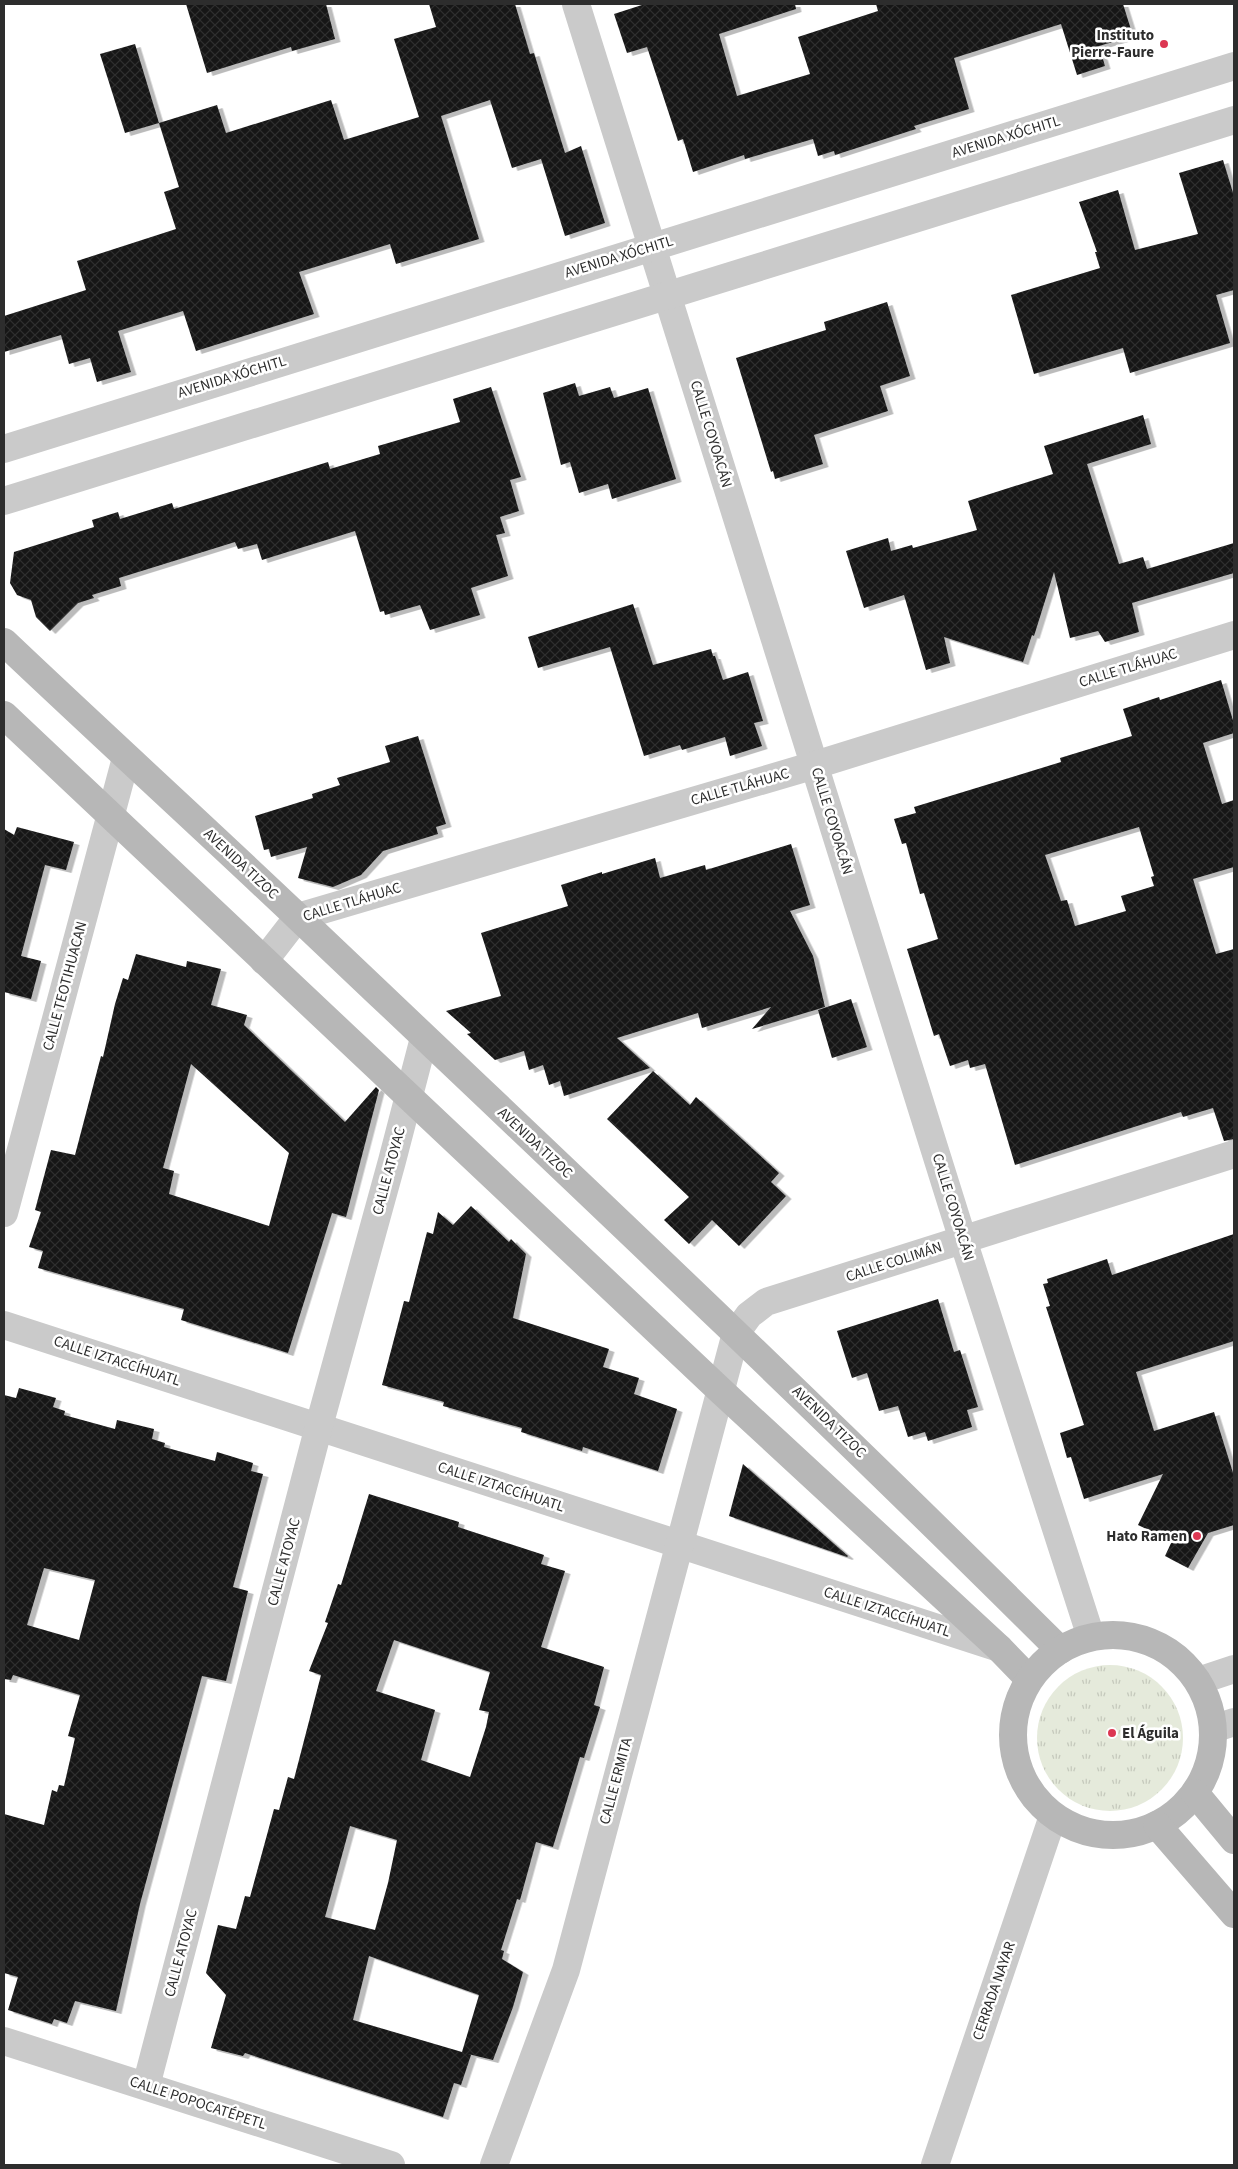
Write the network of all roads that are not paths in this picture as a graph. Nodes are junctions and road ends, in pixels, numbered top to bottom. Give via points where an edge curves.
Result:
1 (576, 4) edge
2 (1234, 66) edge
3 (1234, 120) edge
4 (652, 247) junction
5 (668, 295) junction
6 (4, 449) edge
7 (4, 501) edge
8 (1234, 636) edge
9 (4, 642) edge
10 (4, 715) edge
11 (126, 758) junction
12 (815, 765) junction
13 (111, 816) junction
14 (298, 917) junction
15 (264, 961) junction
16 (424, 1038) junction
17 (408, 1097) junction
18 (1234, 1154) edge
19 (4, 1213) edge
20 (963, 1240) junction
21 (4, 1325) edge
22 (736, 1333) junction
23 (720, 1391) junction
24 (319, 1426) junction
25 (679, 1546) junction
26 (1091, 1637) junction
27 (999, 1648) junction
28 (1060, 1650) junction
29 (1234, 1669) edge
30 (1029, 1679) junction
31 (1198, 1682) junction
32 (1224, 1726) edge
33 (1195, 1794) junction
34 (1053, 1816) junction
35 (1157, 1825) junction
36 (1234, 1840) edge
37 (1234, 1914) edge
38 (4, 2041) edge
39 (146, 2086) junction
40 (392, 2165) edge
41 (494, 2165) edge
42 (935, 2165) edge

1 - 4 street, CALLE COYOACÁN
2 - 4 street, AVENIDA XÓCHITL
3 - 5 street
4 - 5 street, CALLE COYOACÁN
4 - 6 street, AVENIDA XÓCHITL
5 - 7 street
5 - 12 street, CALLE COYOACÁN
8 - 12 street, CALLE TLÁHUAC
9 - 11 main road, AVENIDA TIZOC
10 - 13 main road
11 - 13 street, CALLE TEOTIHUACAN
11 - 14 main road, AVENIDA TIZOC
12 - 14 street, CALLE TLÁHUAC
12 - 20 street, CALLE COYOACÁN
13 - 15 main road
13 - 19 street, CALLE TEOTIHUACAN
14 - 15 street, CALLE TLÁHUAC
14 - 16 main road, AVENIDA TIZOC
15 - 17 main road
16 - 17 street, CALLE ATOYAC
16 - 22 main road, AVENIDA TIZOC
17 - 23 main road
17 - 24 street, CALLE ATOYAC
18 - 20 street, CALLE COLIMÁN
20 - 22 street, CALLE COLIMÁN via 766,1302 749,1315
20 - 26 street, CALLE COYOACÁN
21 - 24 street, CALLE IZTACCÍHUATL
22 - 23 street, CALLE COLIMÁN
22 - 28 main road, AVENIDA TIZOC via 886,1476
23 - 25 street, CALLE ERMITA
23 - 27 main road
24 - 25 street, CALLE IZTACCÍHUATL
24 - 39 street, CALLE ATOYAC
25 - 27 street, CALLE IZTACCÍHUATL
25 - 41 street, CALLE ERMITA via 566,1970
26 - 28 main road
26 - 31 main road via 1115,1635 1140,1639 1162,1648 1182,1663
27 - 30 main road
28 - 30 main road
29 - 31 street
30 - 34 main road via 1018,1699 1013,1720 1013,1749 1024,1784
31 - 32 main road via 1211,1712
32 - 33 main road
33 - 35 main road
33 - 36 main road
34 - 35 main road via 1093,1834 1115,1836
34 - 42 street, CERRADA NAYAR
35 - 37 main road
38 - 39 street, CALLE POPOCATÉPETL
39 - 40 street, CALLE POPOCATÉPETL

